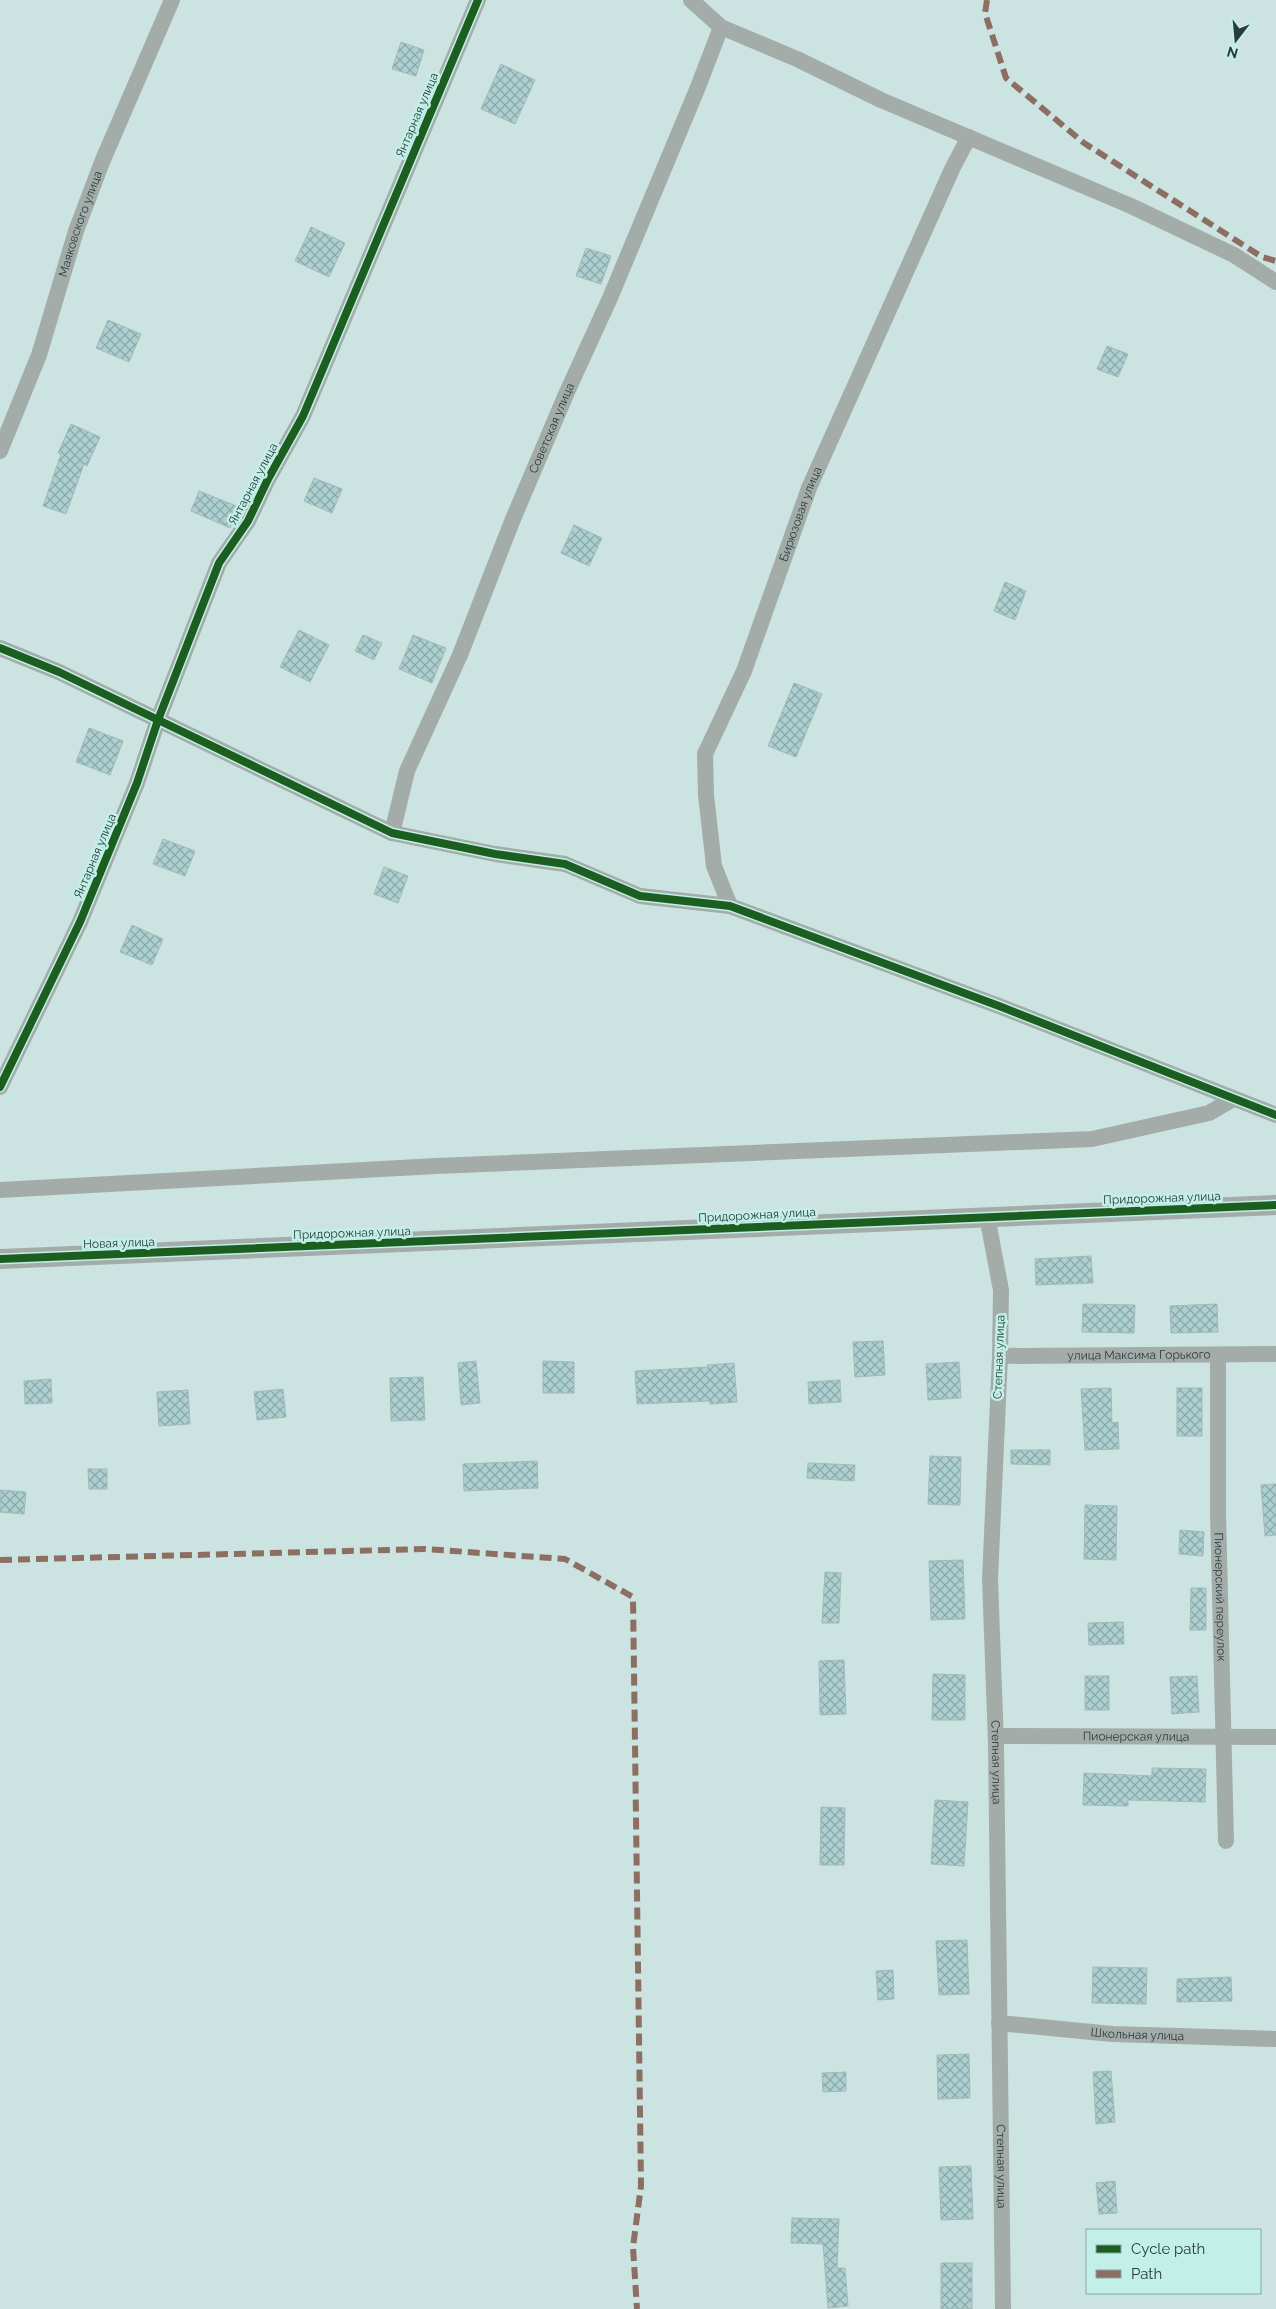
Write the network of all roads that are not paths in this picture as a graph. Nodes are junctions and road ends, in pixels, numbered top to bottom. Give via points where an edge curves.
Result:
1 (172, 0) edge
2 (478, 0) edge
3 (691, 0) edge
4 (721, 27) junction
5 (969, 137) junction
6 (1276, 282) edge
7 (0, 451) edge
8 (0, 648) edge
9 (158, 720) junction
10 (392, 833) junction
11 (730, 906) junction
12 (0, 1087) edge
13 (1234, 1099) junction
14 (1276, 1114) edge
15 (0, 1190) edge
16 (1276, 1205) edge
17 (987, 1216) junction
18 (239, 1249) joint
19 (0, 1259) edge
20 (1276, 1354) edge
21 (1218, 1355) junction
22 (1000, 1356) junction
23 (996, 1736) junction
24 (1222, 1737) junction
25 (1276, 1737) edge
26 (1226, 1841) dead end
27 (999, 2023) junction
28 (1276, 2039) edge
29 (1003, 2309) edge

1 - 7 street, Маяковского улица via 102,162 76,231 39,355
2 - 9 street, Янтарная улица via 303,416 248,520 219,563
3 - 4 street
4 - 5 street
4 - 10 street, Советская улица via 610,298 513,519 460,655 407,771
5 - 6 street via 1234,254
5 - 11 street, Бирюзовая улица via 809,488 744,671 705,754 714,866
8 - 9 street via 59,672
9 - 10 street
9 - 12 street, Янтарная улица via 138,783 80,922
10 - 11 street via 495,854 565,864 640,896
11 - 13 street via 999,1006
13 - 14 street
13 - 15 street via 1208,1113 1092,1139 436,1166
16 - 17 street, Придорожная улица
17 - 18 street, Придорожная улица
17 - 22 street, Степная улица via 1001,1290
18 - 19 street, Новая улица
20 - 21 street, улица Максима Горького
21 - 22 street, улица Максима Горького
21 - 24 street, Пионерский переулок
22 - 23 street, Степная улица via 990,1579
23 - 24 street, Пионерская улица
23 - 27 street, Степная улица
24 - 25 street, Пионерская улица
24 - 26 street, Пионерский переулок
27 - 28 street, Школьная улица via 1103,2033
27 - 29 street, Степная улица

